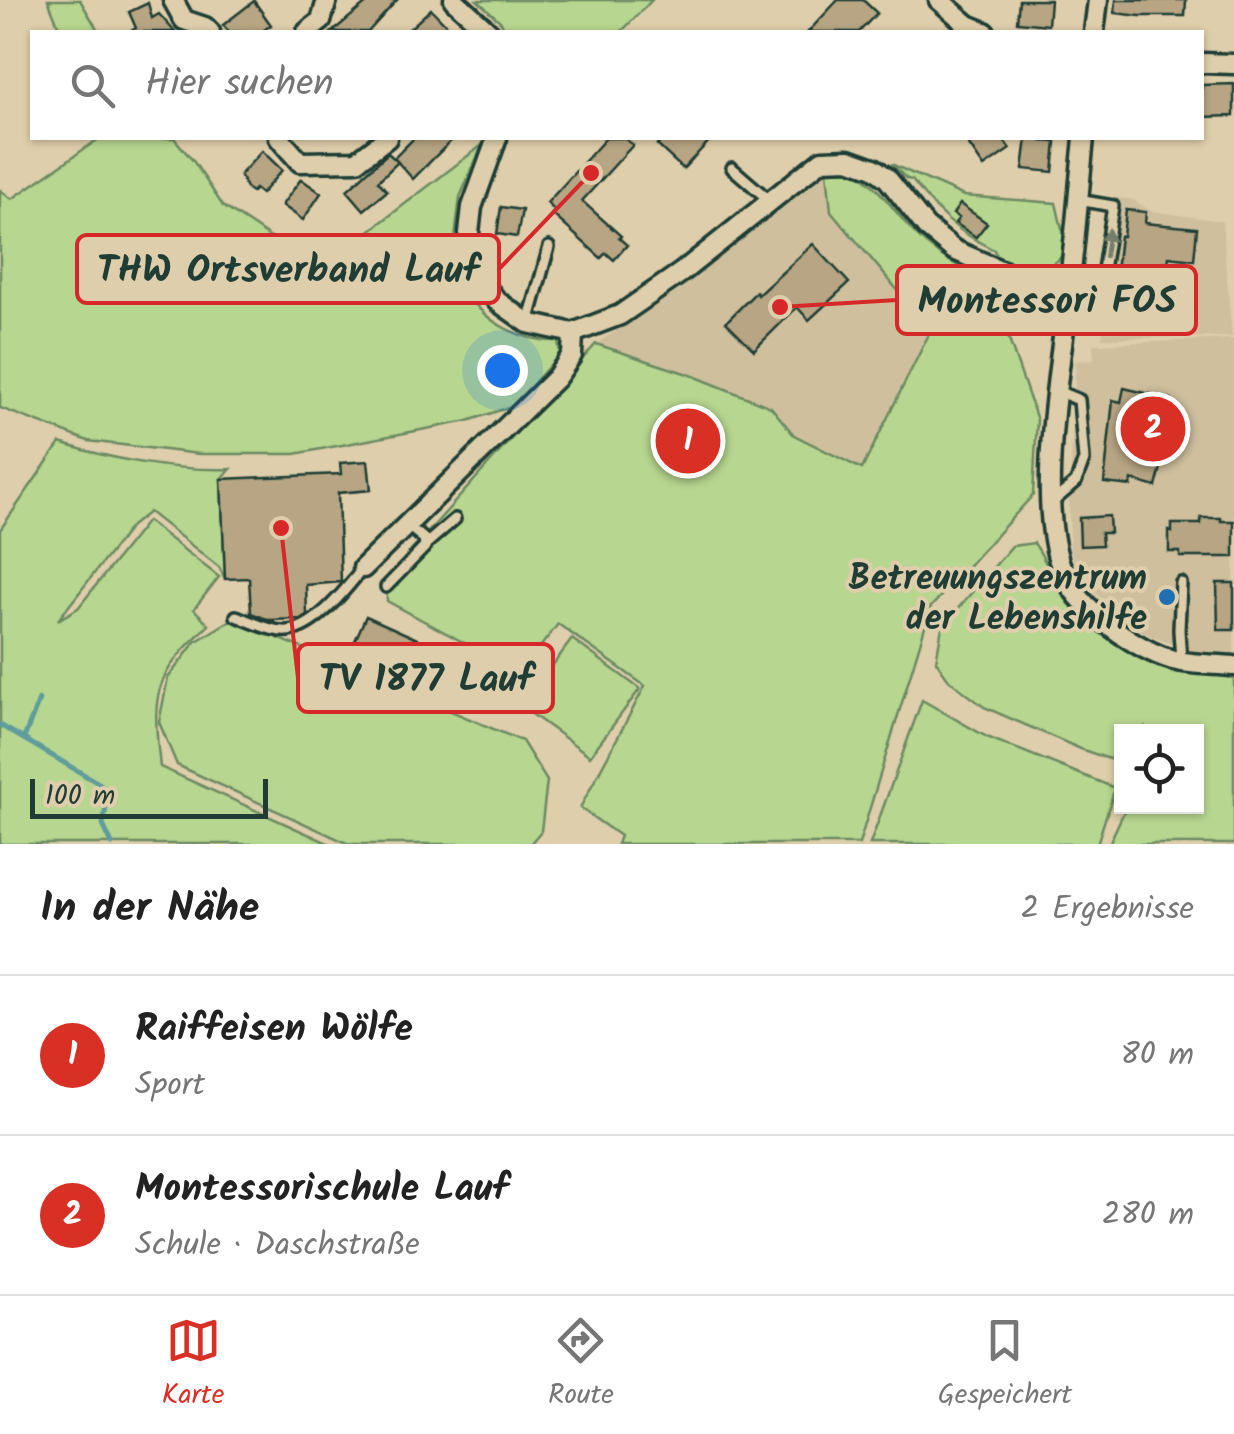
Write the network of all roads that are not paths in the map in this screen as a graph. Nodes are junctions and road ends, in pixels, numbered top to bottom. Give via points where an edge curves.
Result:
1 (173, 0) edge
2 (327, 0) edge
3 (454, 0) edge
4 (938, 0) edge
5 (1098, 0) edge
6 (208, 30) edge
7 (310, 30) edge
8 (487, 30) edge
9 (980, 30) edge
10 (1094, 30) edge
11 (1204, 63) edge
12 (1234, 64) edge
13 (281, 140) edge
14 (384, 140) edge
15 (495, 140) edge
16 (1084, 140) edge
17 (732, 168) dead end
18 (769, 200) junction
19 (1078, 200) junction
20 (549, 247) dead end
21 (1070, 280) junction
22 (528, 323) junction
23 (573, 333) junction
24 (1057, 391) junction
25 (1050, 504) junction
26 (455, 519) dead end
27 (406, 525) junction
28 (426, 544) junction
29 (363, 568) joint
30 (1181, 583) dead end
31 (386, 587) dead end
32 (236, 616) dead end
33 (1181, 662) junction
34 (1234, 666) edge

1 - 6 street via 184,20
2 - 7 street
3 - 8 street
4 - 9 street
5 - 10 street
11 - 12 street
13 - 14 street via 300,162 357,161
15 - 22 street via 472,207 472,257 497,301
16 - 19 street
17 - 18 lane
18 - 21 street via 822,160 849,159 887,178 954,250 1008,274
18 - 23 street via 620,315
19 - 21 street
21 -> 19 lane via 1101,284 1113,206
20 - 22 lane
21 - 24 street
22 - 23 street
23 - 27 street via 572,355 556,378
24 - 25 street
24 - 25 lane via 1079,400 1084,460 1076,482
25 - 33 street via 1066,578 1084,601 1126,639
26 - 28 lane
27 - 28 lane
27 - 29 street
28 - 31 lane
29 - 32 lane via 344,593 297,630
30 - 33 lane
33 - 34 street

